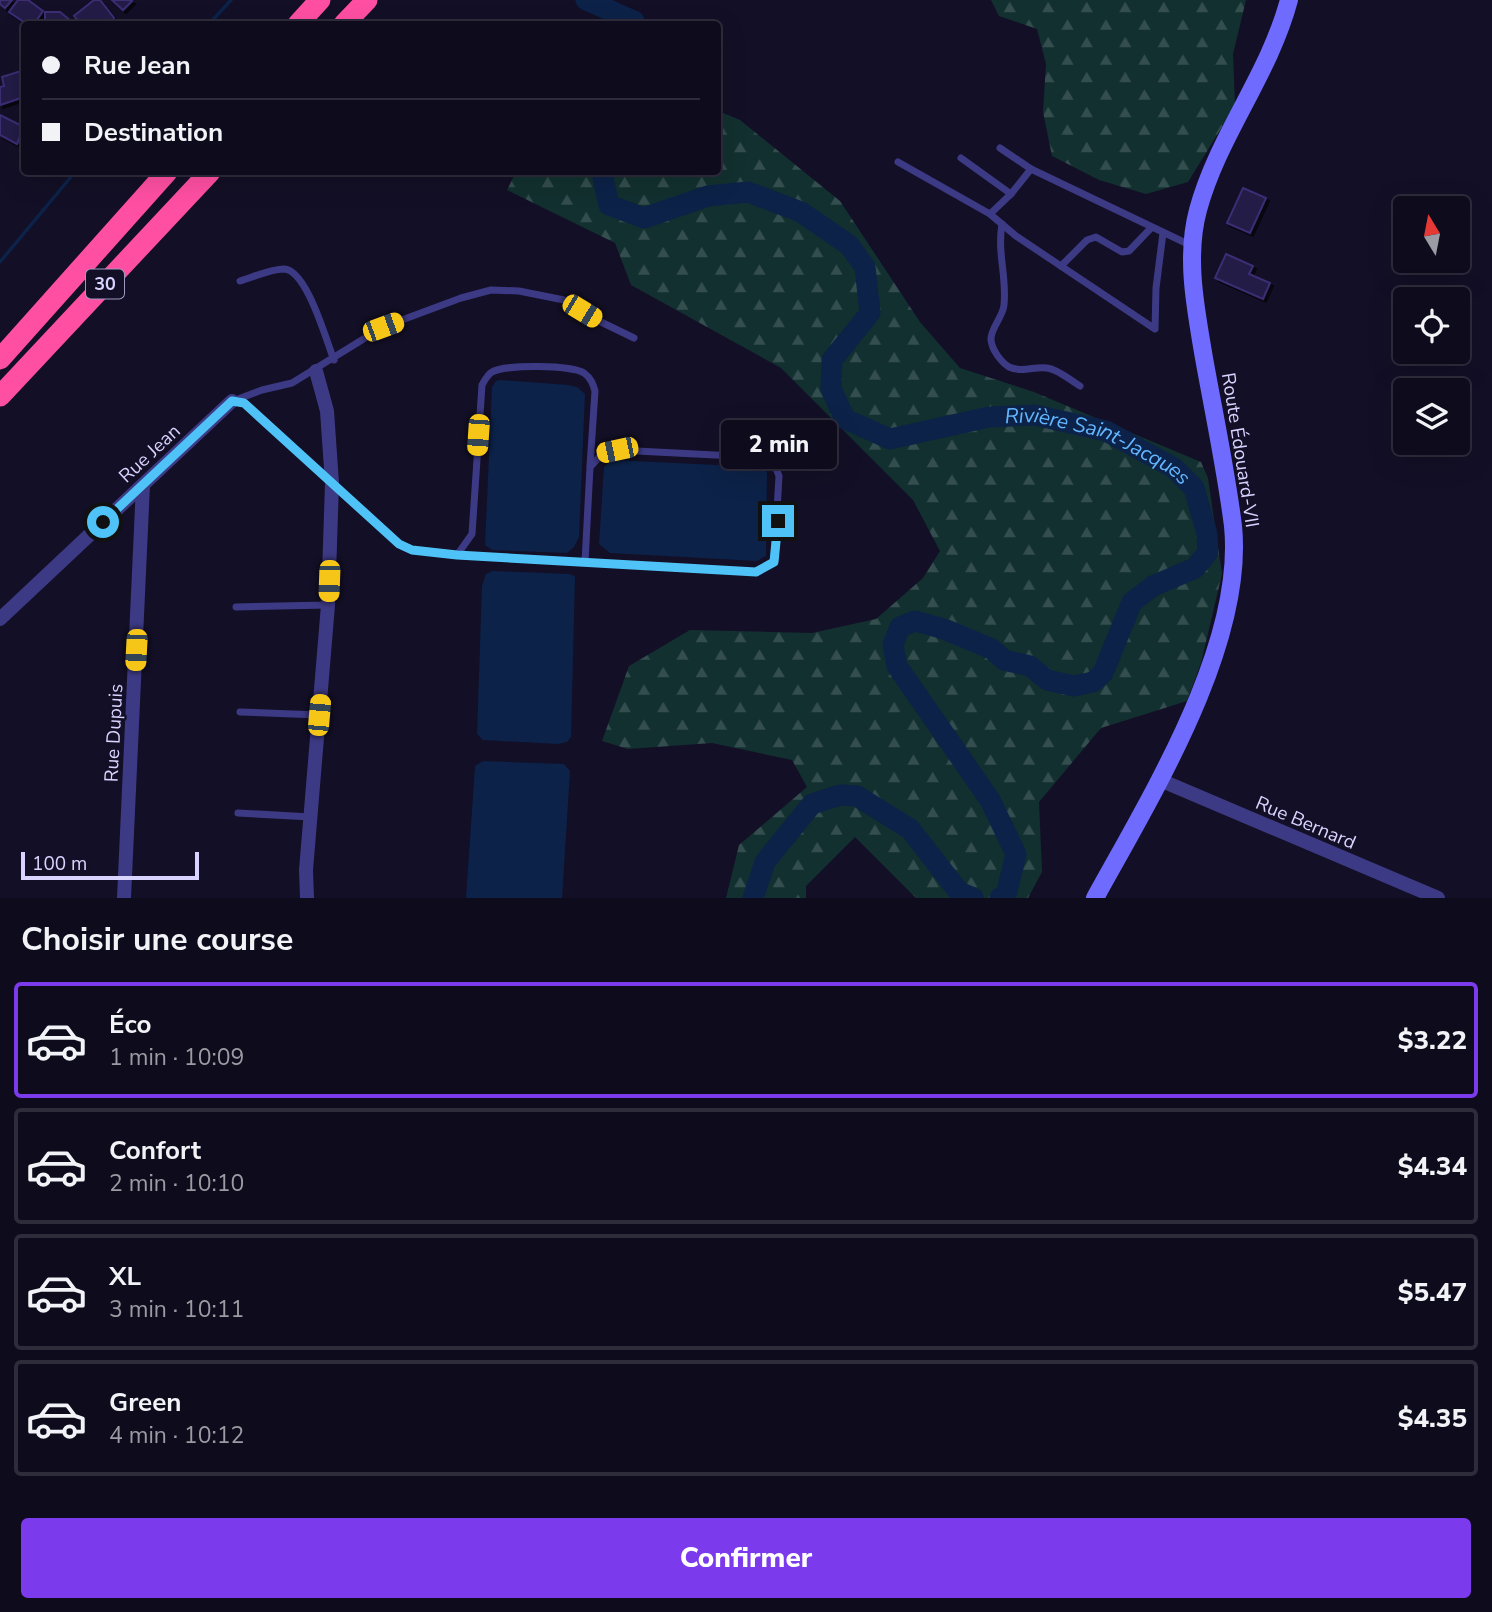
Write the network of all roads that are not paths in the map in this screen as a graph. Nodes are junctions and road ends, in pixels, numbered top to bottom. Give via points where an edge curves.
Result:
1 (320, 0) edge
2 (367, 0) edge
3 (1289, 0) edge
4 (301, 21) edge
5 (348, 21) edge
6 (1000, 148) dead end
7 (961, 158) dead end
8 (898, 162) dead end
9 (1031, 169) junction
10 (164, 175) edge
11 (207, 175) edge
12 (1011, 194) junction
13 (990, 214) junction
14 (1002, 224) junction
15 (1151, 228) junction
16 (1163, 233) junction
17 (1193, 246) junction
18 (1060, 266) junction
19 (240, 281) dead end
20 (634, 338) dead end
21 (0, 359) edge
22 (334, 360) junction
23 (316, 371) junction
24 (1080, 386) dead end
25 (0, 396) edge
26 (232, 401) junction
27 (590, 467) junction
28 (332, 483) junction
29 (143, 485) junction
30 (457, 555) junction
31 (585, 562) junction
32 (328, 606) junction
33 (236, 607) dead end
34 (0, 619) edge
35 (240, 712) dead end
36 (319, 715) junction
37 (1160, 780) junction
38 (239, 813) dead end
39 (311, 817) junction
40 (124, 898) edge
41 (307, 898) edge
42 (1095, 898) edge
43 (1438, 898) edge

1 - 4 highway
2 - 5 highway
3 - 17 main road, Route Édouard-VII via 1267,62 1208,181
6 - 9 lane
7 - 12 lane
8 - 13 lane
9 - 12 lane
9 - 15 lane
10 - 21 highway, 30
11 - 25 highway, 30
12 - 13 lane
13 - 14 lane
14 - 18 lane
14 - 24 lane via 998,244 1005,279 1003,310 991,337 993,348 1010,367 1049,368
15 - 16 lane
15 - 18 lane via 1129,251 1112,248 1096,237 1087,240
16 - 17 lane
16 - 18 lane via 1155,329
17 - 37 main road, Route Édouard-VII via 1196,309 1231,507 1234,568 1208,668
19 - 22 lane via 283,269 292,271 306,289
20 - 22 lane via 564,300 491,290 383,327
22 - 23 lane
23 - 26 lane
23 - 28 street via 327,411
26 - 28 lane via 244,403
26 - 29 street, Rue Jean
27 - 30 lane via 596,391 582,371 535,366 489,373 482,385 471,534
27 - 31 lane
27 - 31 lane via 603,453 617,450 772,458 779,476 778,521 774,562 756,572
28 - 30 lane via 399,544
28 - 32 street
29 - 34 street, Rue Jean
29 - 40 street, Rue Dupuis
30 - 31 lane
32 - 33 lane
32 - 36 street
35 - 36 lane
36 - 39 street
37 - 42 main road, Route Édouard-VII
37 - 43 street, Rue Bernard
38 - 39 lane
39 - 41 street

